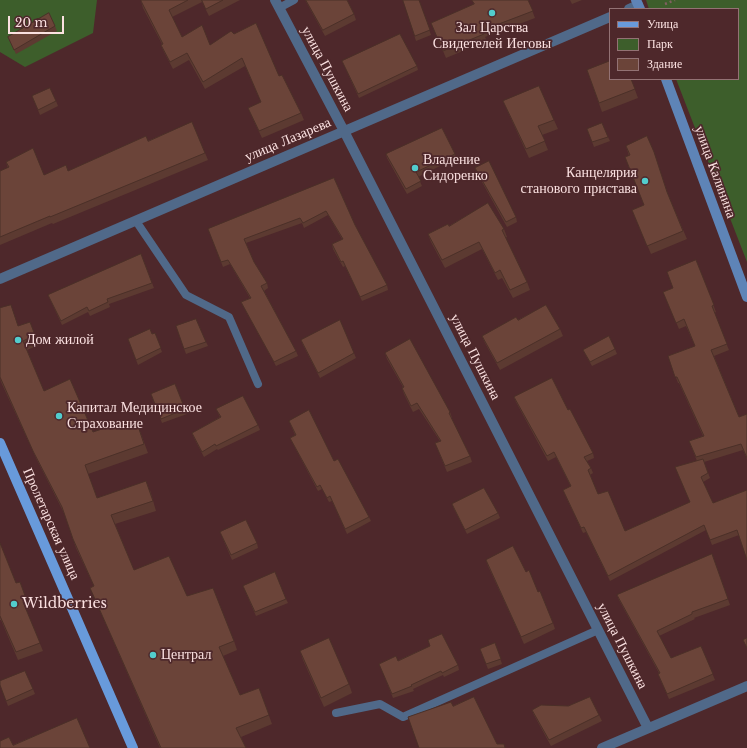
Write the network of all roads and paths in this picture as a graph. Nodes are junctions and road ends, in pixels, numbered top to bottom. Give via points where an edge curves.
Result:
1 (294, 0) edge
2 (675, 0) edge
3 (277, 4) edge
4 (665, 4) dead end
5 (609, 17) edge
6 (666, 80) edge
7 (344, 131) junction
8 (136, 221) junction
9 (0, 279) edge
10 (747, 297) edge
11 (258, 384) dead end
12 (0, 443) edge
13 (598, 630) junction
14 (747, 686) edge
15 (336, 713) dead end
16 (648, 728) junction
17 (133, 748) edge
18 (602, 748) edge

1 - 3 lane
2 - 4 path
3 - 7 street, улица Пушкина
5 - 7 street, улица Лазарева
6 - 10 street, улица Калинина
7 - 8 street, улица Лазарева
7 - 13 street, улица Пушкина
8 - 9 street, улица Лазарева
8 - 11 lane via 186,295 229,317
12 - 17 main road, Пролетарская улица
13 - 15 lane via 403,717 380,704
13 - 16 street, улица Пушкина
14 - 16 street
16 - 18 street

